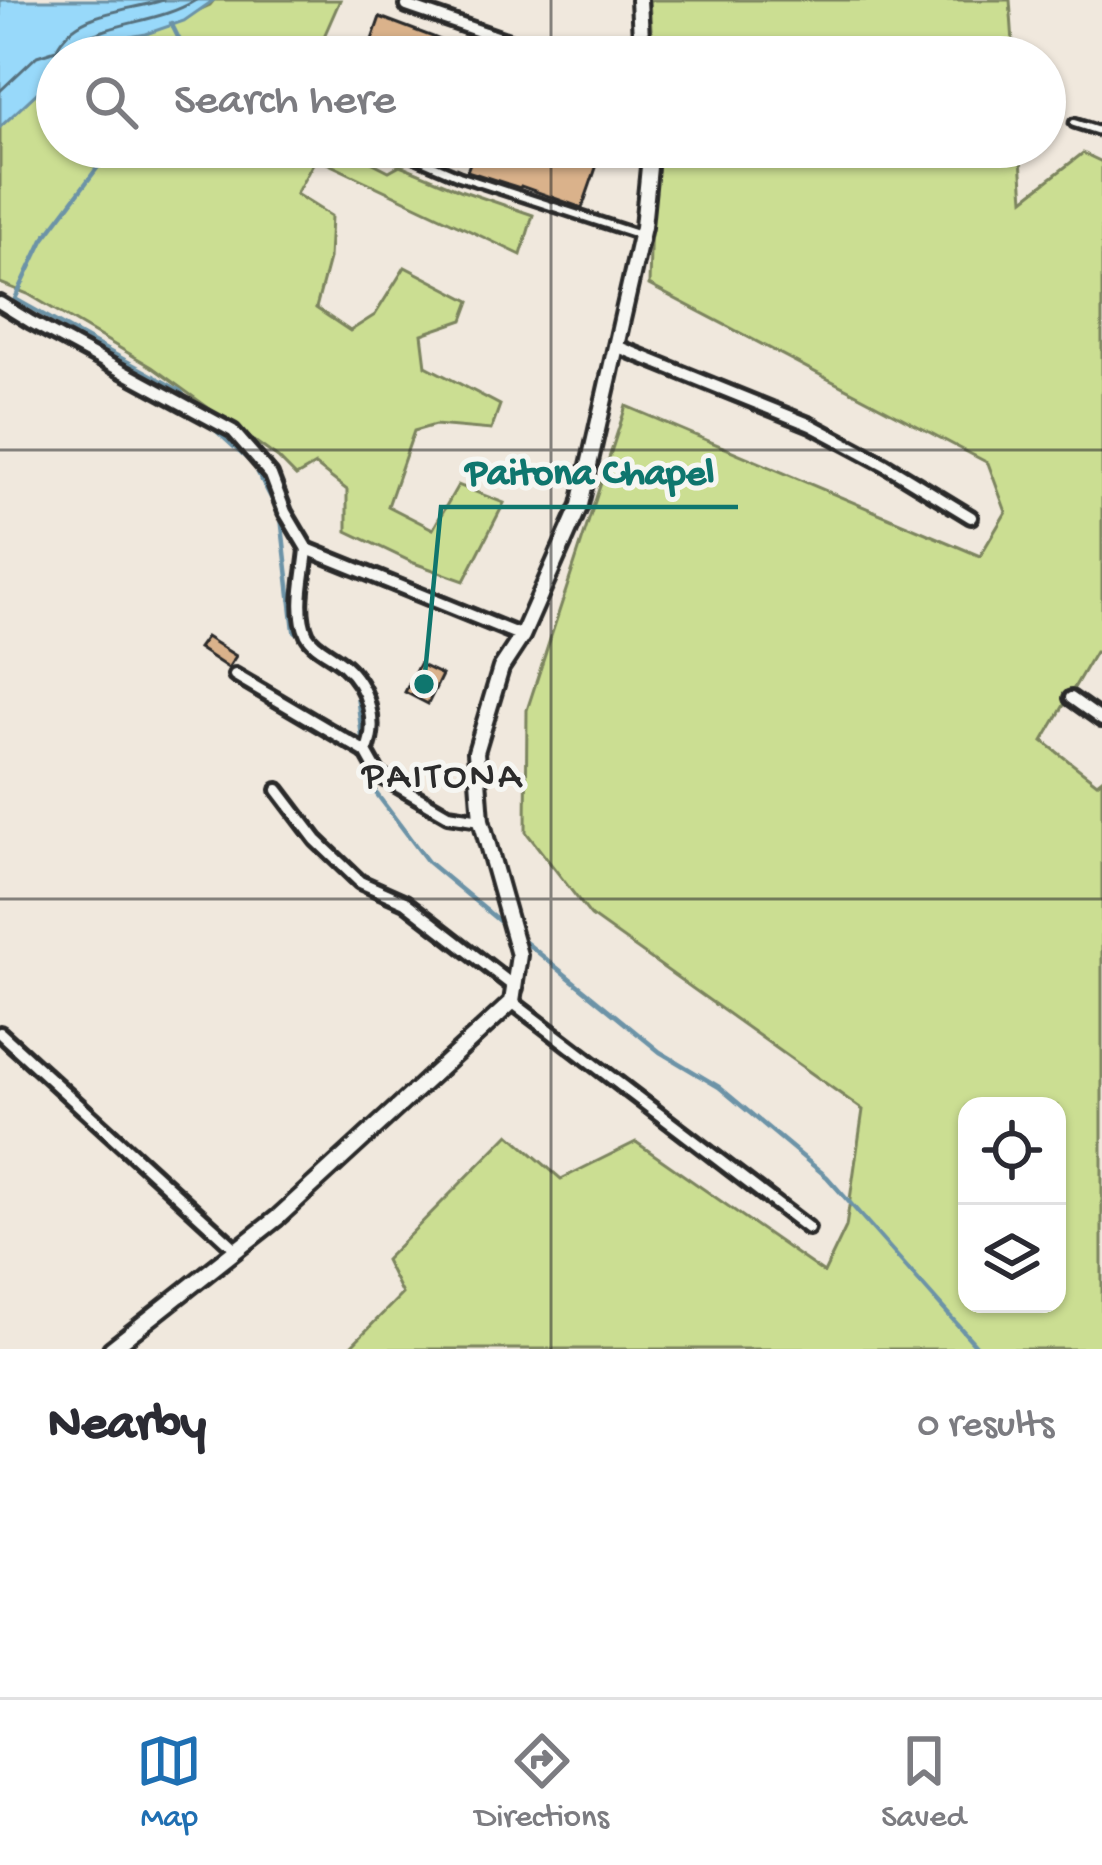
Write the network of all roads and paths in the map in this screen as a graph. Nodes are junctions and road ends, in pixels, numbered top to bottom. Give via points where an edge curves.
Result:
1 (639, 0) edge
2 (407, 6) dead end
3 (494, 36) edge
4 (641, 36) edge
5 (1074, 123) dead end
6 (1102, 132) edge
7 (441, 168) edge
8 (649, 168) edge
9 (640, 236) junction
10 (0, 302) edge
11 (616, 346) junction
12 (971, 517) dead end
13 (307, 549) junction
14 (522, 636) junction
15 (235, 675) dead end
16 (1071, 698) dead end
17 (1102, 720) edge
18 (366, 752) junction
19 (278, 790) dead end
20 (481, 820) junction
21 (514, 995) junction
22 (0, 1033) edge
23 (808, 1228) dead end
24 (237, 1250) junction
25 (111, 1349) edge

1 - 4 street
2 - 3 street
5 - 6 lane
7 - 9 lane
8 - 9 street
9 - 11 street
10 - 13 street via 233,431 271,475
11 - 12 street via 811,425
11 - 14 street via 580,505
13 - 14 street
13 - 18 street via 302,616 309,639 361,683 373,737
14 - 20 street via 501,668 476,752
15 - 18 street
16 - 17 street
18 - 20 street via 379,775 448,815
19 - 21 street via 360,882 405,902
20 - 21 street via 519,955
21 - 23 street
21 - 24 street
22 - 24 street
24 - 25 street

